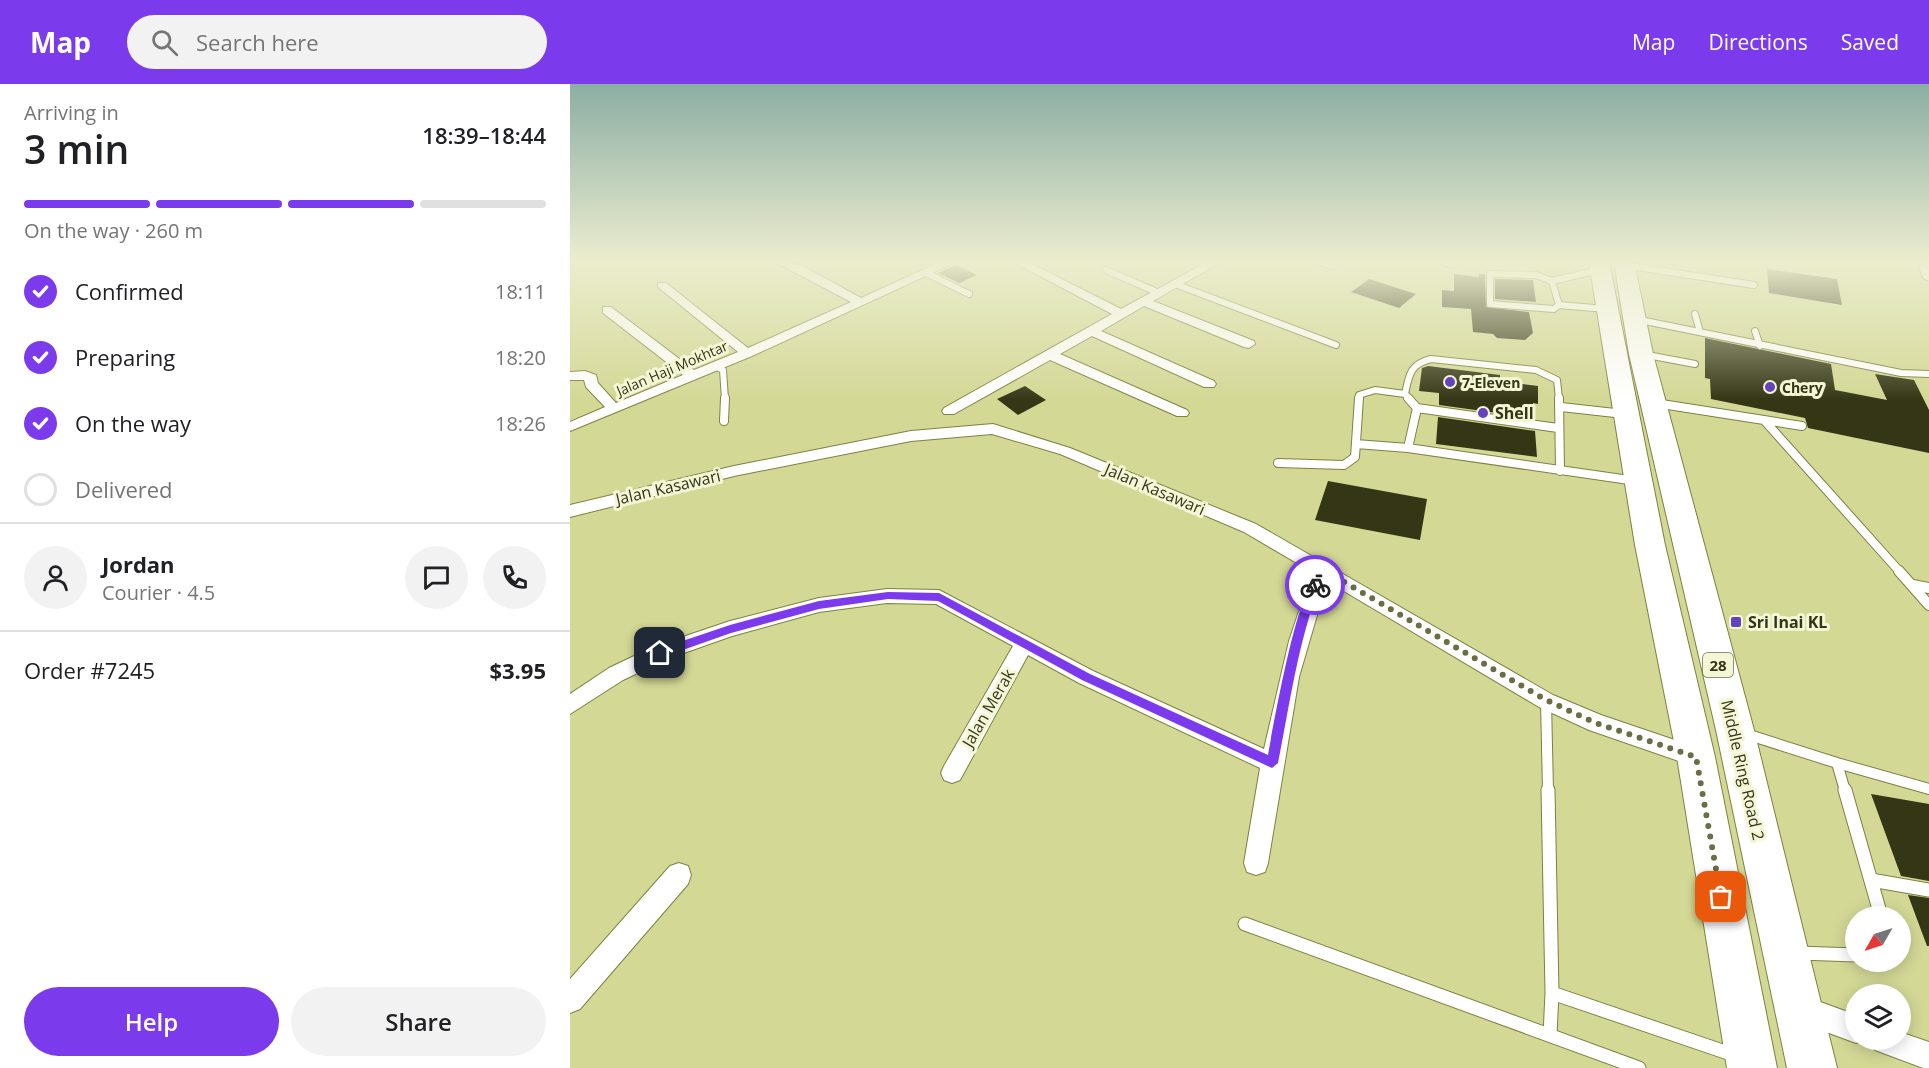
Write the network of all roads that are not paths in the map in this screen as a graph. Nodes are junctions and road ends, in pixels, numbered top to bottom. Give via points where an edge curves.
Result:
1 (691, 308) edge
2 (847, 308) edge
3 (1109, 308) edge
4 (1133, 308) edge
5 (1159, 308) edge
6 (1238, 308) edge
7 (1532, 308) edge
8 (1555, 308) edge
9 (1579, 308) edge
10 (1619, 308) edge
11 (607, 310) dead end
12 (1121, 314) junction
13 (1620, 314) junction
14 (1695, 314) dead end
15 (1755, 331) dead end
16 (1091, 332) junction
17 (1700, 332) junction
18 (1249, 344) dead end
19 (1336, 345) dead end
20 (1760, 346) junction
21 (747, 352) junction
22 (1641, 354) junction
23 (1050, 355) junction
24 (1695, 364) dead end
25 (715, 366) junction
26 (1929, 374) edge
27 (570, 376) edge
28 (693, 376) junction
29 (1209, 384) dead end
30 (1405, 394) junction
31 (1561, 407) junction
32 (614, 408) junction
33 (1417, 408) junction
34 (1639, 408) junction
35 (949, 411) dead end
36 (1182, 413) dead end
37 (1764, 420) junction
38 (724, 421) dead end
39 (1802, 426) dead end
40 (570, 427) edge
41 (1558, 428) junction
42 (1356, 444) junction
43 (1408, 448) junction
44 (1278, 463) dead end
45 (1560, 471) junction
46 (1638, 481) junction
47 (570, 511) edge
48 (1322, 569) junction
49 (1913, 585) junction
50 (1929, 588) edge
51 (1929, 605) edge
52 (1025, 643) junction
53 (1546, 700) junction
54 (570, 705) edge
55 (1735, 730) junction
56 (1696, 757) junction
57 (1272, 763) junction
58 (1837, 763) junction
59 (952, 773) dead end
60 (1929, 789) edge
61 (1256, 862) dead end
62 (679, 875) dead end
63 (1871, 880) junction
64 (1929, 890) edge
65 (1878, 906) edge
66 (1245, 924) dead end
67 (1786, 953) junction
68 (1845, 955) edge
69 (1552, 993) junction
70 (570, 999) edge
71 (1798, 1008) junction
72 (1845, 1025) edge
73 (1550, 1035) junction
74 (1911, 1049) edge
75 (1929, 1056) edge
76 (1751, 1064) edge
77 (1639, 1068) edge
78 (1812, 1068) edge

1 - 21 street
2 - 21 street, Jalan Haji Mokhtar
3 - 12 street
4 - 12 street
5 - 18 street
6 - 19 lane
7 - 8 lane
9 - 13 lane
10 - 13 highway, Middle Ring Road 2 / 28
11 - 28 street
12 - 16 street
13 - 17 lane
13 - 22 highway, Middle Ring Road 2 / 28
13 - 34 highway, Middle Ring Road 2 / 28
14 - 17 lane
15 - 20 lane
16 - 23 street
16 - 29 street
17 - 20 lane
20 - 26 lane via 1901,373
21 - 25 street, Jalan Haji Mokhtar
22 - 24 lane
22 - 34 highway, Middle Ring Road 2 / 28
23 - 35 street
23 - 36 street
25 - 28 street, Jalan Haji Mokhtar
25 - 38 lane via 723,370
27 - 32 street via 591,378 596,392
28 - 32 street, Jalan Haji Mokhtar
30 - 31 lane via 1411,367 1431,359 1536,369 1557,380
30 - 33 lane
30 - 42 lane via 1372,391 1359,395
31 - 34 lane
31 - 41 lane
32 - 40 street, Jalan Haji Mokhtar
33 - 41 lane
33 - 43 lane
34 - 37 lane
34 - 46 highway, Middle Ring Road 2 / 28
34 - 55 highway, Middle Ring Road 2 / 28
37 - 39 lane
37 - 49 lane
41 - 45 lane
42 - 43 lane
42 - 44 lane via 1355,457 1344,465
43 - 45 lane
45 - 46 lane
46 - 56 highway, Middle Ring Road 2 / 28
47 - 48 street, Jalan Kasawari via 734,471 900,439 993,429 1065,451 1250,528
48 - 53 street, Jalan Kasawari
48 - 57 street via 1296,645
49 - 50 lane
49 - 51 lane
52 - 54 street via 939,597 888,596 819,605 660,653 616,674
52 - 57 street via 1086,677
52 - 59 street, Jalan Merak
53 - 56 street, Jalan Kasawari via 1596,723
53 - 69 lane
55 - 58 lane
55 - 67 highway, Middle Ring Road 2 / 28
56 - 76 highway, Middle Ring Road 2 / 28
57 - 61 street
58 - 60 lane
58 - 63 lane
62 - 70 street
63 - 64 lane
63 - 65 lane
66 - 73 lane
67 - 68 lane
67 - 71 highway, Middle Ring Road 2 / 28
69 - 73 lane
69 - 76 lane
71 - 72 street
71 - 78 highway, Middle Ring Road 2 / 28
73 - 77 lane
74 - 75 street

